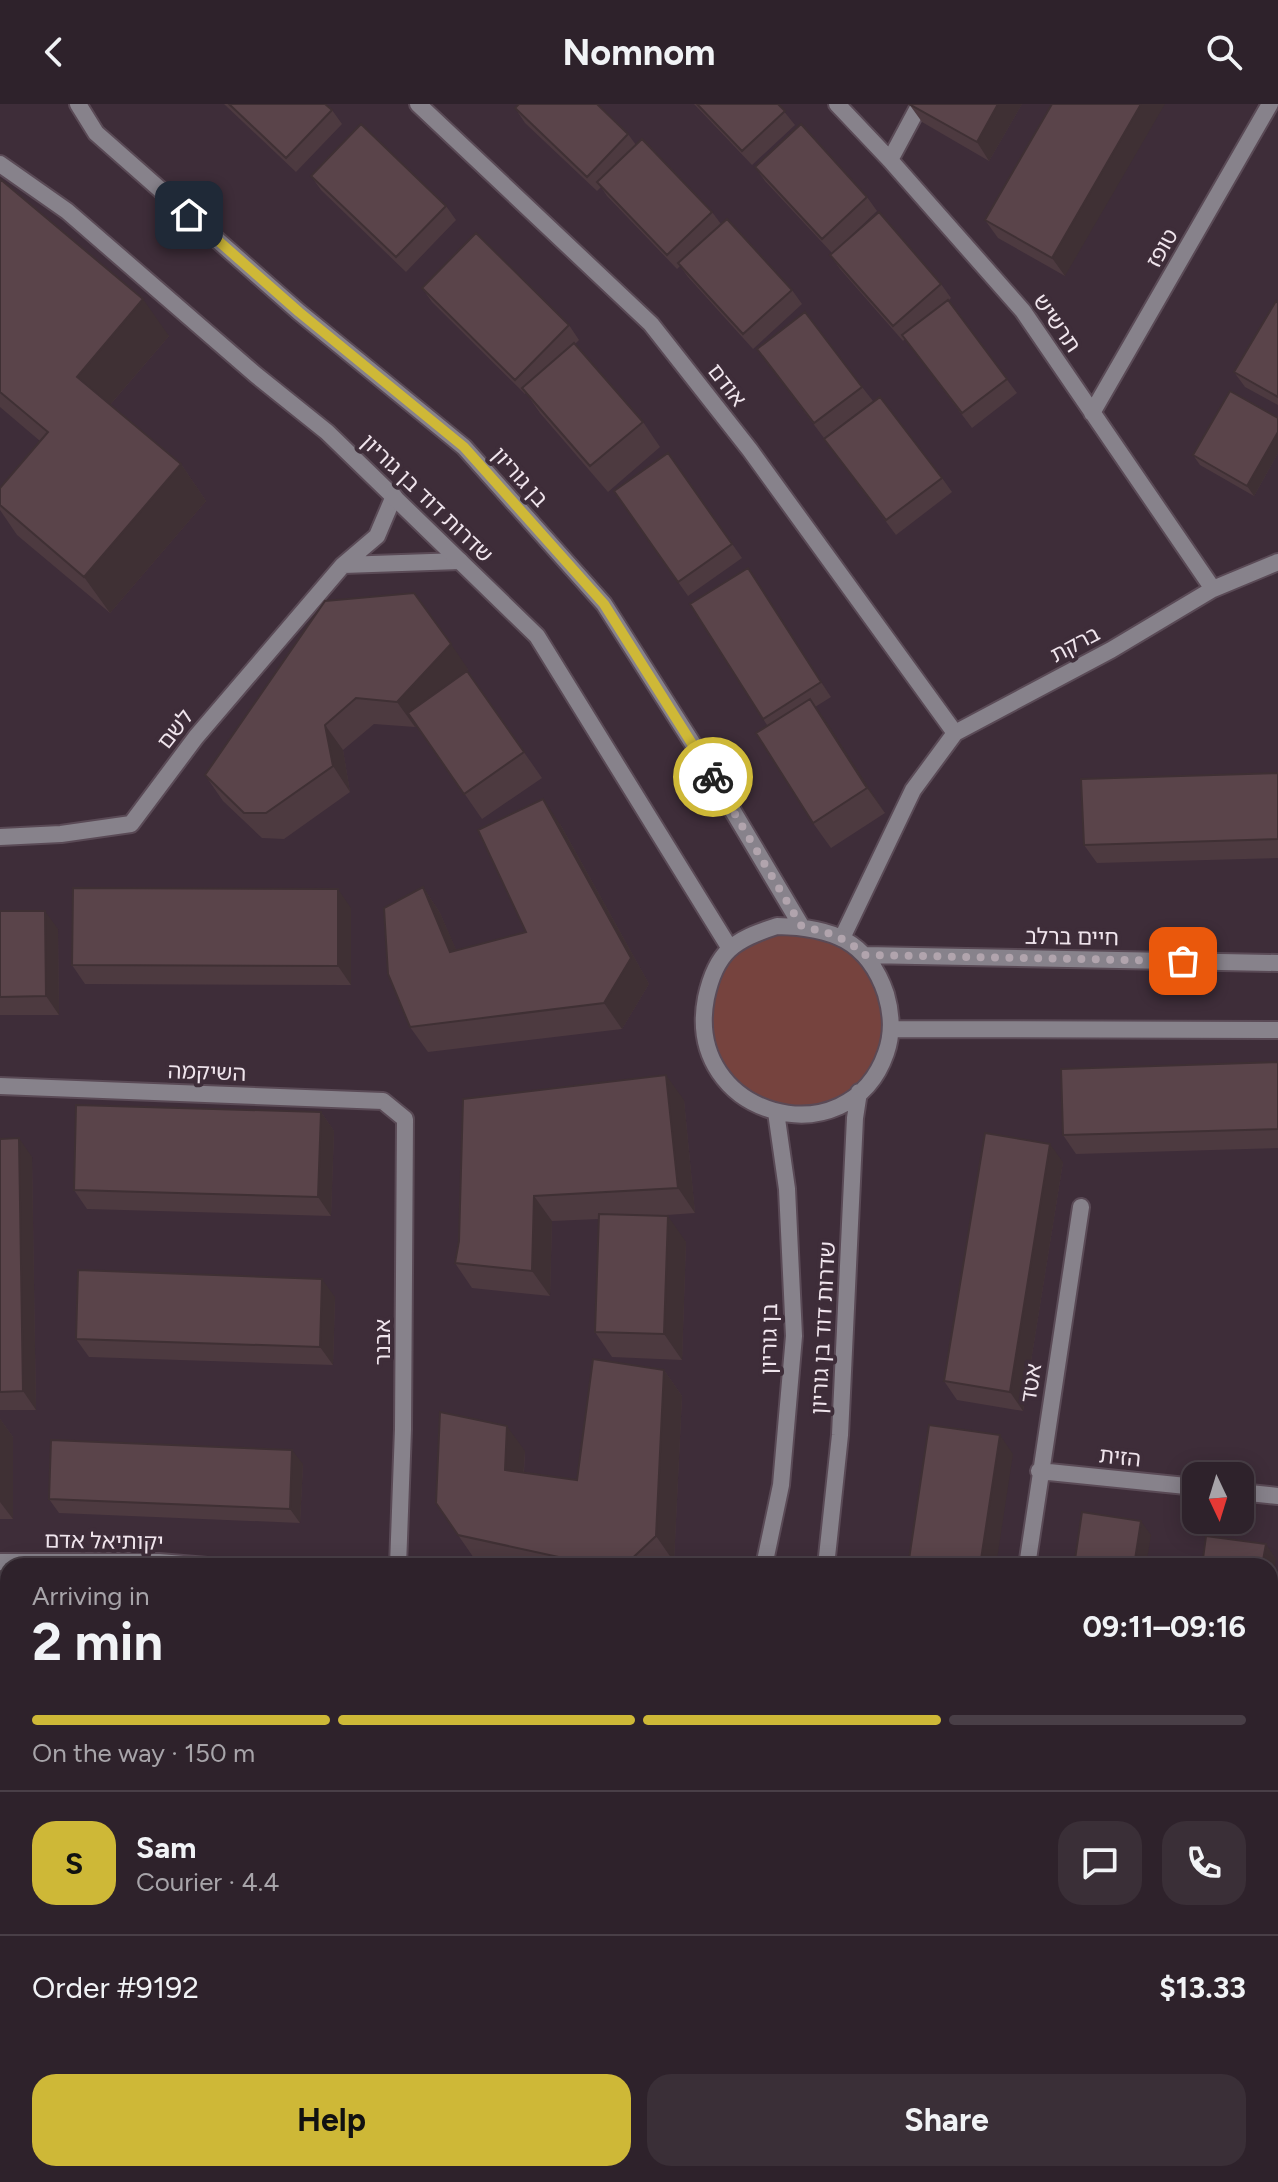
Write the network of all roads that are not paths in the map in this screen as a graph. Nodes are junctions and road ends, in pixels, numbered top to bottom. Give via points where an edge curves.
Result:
1 (78, 104) edge
2 (418, 104) edge
3 (837, 104) edge
4 (920, 104) edge
5 (1270, 104) edge
6 (890, 160) junction
7 (0, 164) edge
8 (1092, 413) junction
9 (394, 496) junction
10 (460, 561) junction
11 (1278, 562) edge
12 (343, 565) junction
13 (1213, 589) junction
14 (955, 733) junction
15 (0, 837) edge
16 (802, 927) junction
17 (842, 938) junction
18 (729, 947) junction
19 (865, 955) junction
20 (1278, 963) edge
21 (891, 1029) junction
22 (1278, 1030) edge
23 (0, 1086) edge
24 (859, 1092) junction
25 (776, 1112) junction
26 (405, 1119) joint
27 (1081, 1207) dead end
28 (1039, 1471) junction
29 (1182, 1486) edge
30 (1254, 1493) edge
31 (1278, 1496) edge
32 (398, 1558) edge
33 (766, 1558) edge
34 (827, 1558) edge
35 (1028, 1558) edge

1 - 16 street, בן גוריון via 96,133 299,312 464,447 604,604
2 - 14 street, אודם via 651,324 750,450
3 - 6 street, תרשיש
4 - 6 street
5 - 8 street, טופז
6 - 8 street, תרשיש via 1023,311
7 - 9 street, שדרות דוד בן גוריון via 104,241
8 - 13 street, תרשיש
9 - 10 street, שדרות דוד בן גוריון
9 - 12 street, לשם via 377,536
10 - 12 street
10 - 18 street, שדרות דוד בן גוריון via 537,636
11 - 13 street, ברקת
12 - 15 street, לשם via 196,737 131,824
13 - 14 street, ברקת
14 - 17 street, ברקת via 913,790
16 - 17 street
16 - 18 street via 777,926
17 - 19 street
18 - 25 street via 714,967 703,1015 710,1056 741,1097
19 - 20 street, חיים ברלב
19 - 21 street via 883,987
21 - 22 street
21 - 24 street via 882,1062
23 - 26 street, השיקמה via 383,1101
24 - 25 street via 827,1110
24 - 34 street, שדרות דוד בן גוריון via 841,1423
25 - 33 street, בן גוריון via 787,1189 794,1336 781,1485
26 - 32 street, אבנר
27 - 28 street, אטד
28 - 29 street, הזית
28 - 35 street, אטד
30 - 31 street

